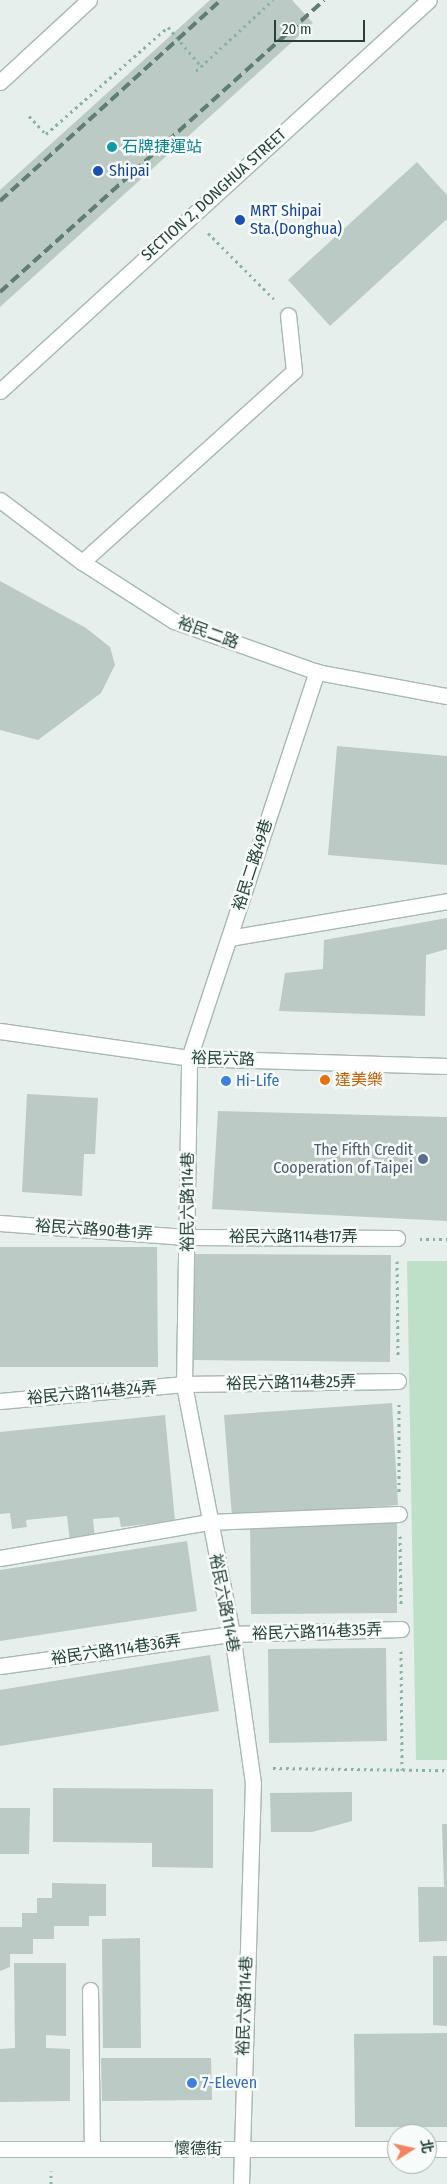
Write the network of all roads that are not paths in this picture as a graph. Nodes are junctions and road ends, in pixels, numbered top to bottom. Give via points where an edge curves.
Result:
1 (89, 0) edge
2 (429, 0) edge
3 (0, 82) edge
4 (288, 315) road end
5 (0, 391) edge
6 (0, 500) edge
7 (82, 562) junction
8 (317, 672) junction
9 (447, 696) edge
10 (447, 901) edge
11 (229, 938) junction
12 (0, 1031) edge
13 (189, 1058) junction
14 (447, 1066) edge
15 (0, 1223) edge
16 (188, 1237) junction
17 (397, 1238) road end
18 (398, 1381) dead end
19 (184, 1384) junction
20 (0, 1401) edge
21 (400, 1514) dead end
22 (208, 1522) junction
23 (0, 1558) edge
24 (401, 1629) dead end
25 (232, 1634) junction
26 (0, 1666) edge
27 (90, 1990) dead end
28 (92, 2148) junction
29 (0, 2149) edge
30 (241, 2149) junction
31 (387, 2149) edge
32 (241, 2184) edge

1 - 3 street
2 - 5 street, SECTION 2, DONGHUA STREET
4 - 7 street via 294,371
6 - 7 street, 裕民二路
7 - 8 street, 裕民二路 via 174,621
8 - 9 street, 裕民二路
8 - 11 street, 裕民二路49巷
10 - 11 street
11 - 13 street, 裕民二路49巷
12 - 13 street, 裕民六路
13 - 14 street, 裕民六路
13 - 16 street, 裕民六路114巷
15 - 16 street, 裕民六路90巷1弄
16 - 17 street, 裕民六路114巷17弄
16 - 19 street, 裕民六路114巷
18 - 19 street, 裕民六路114巷25弄
19 - 20 street, 裕民六路114巷24弄
19 - 22 street, 裕民六路114巷
21 - 22 street
22 - 23 street
22 - 25 street, 裕民六路114巷
24 - 25 street, 裕民六路114巷35弄
25 - 26 street, 裕民六路114巷36弄
25 - 30 street, 裕民六路114巷 via 251,1768
27 - 28 street
28 - 29 street, 懷德街
28 - 30 street, 懷德街
30 - 31 street, 懷德街
30 - 32 street, 裕民六路114巷

